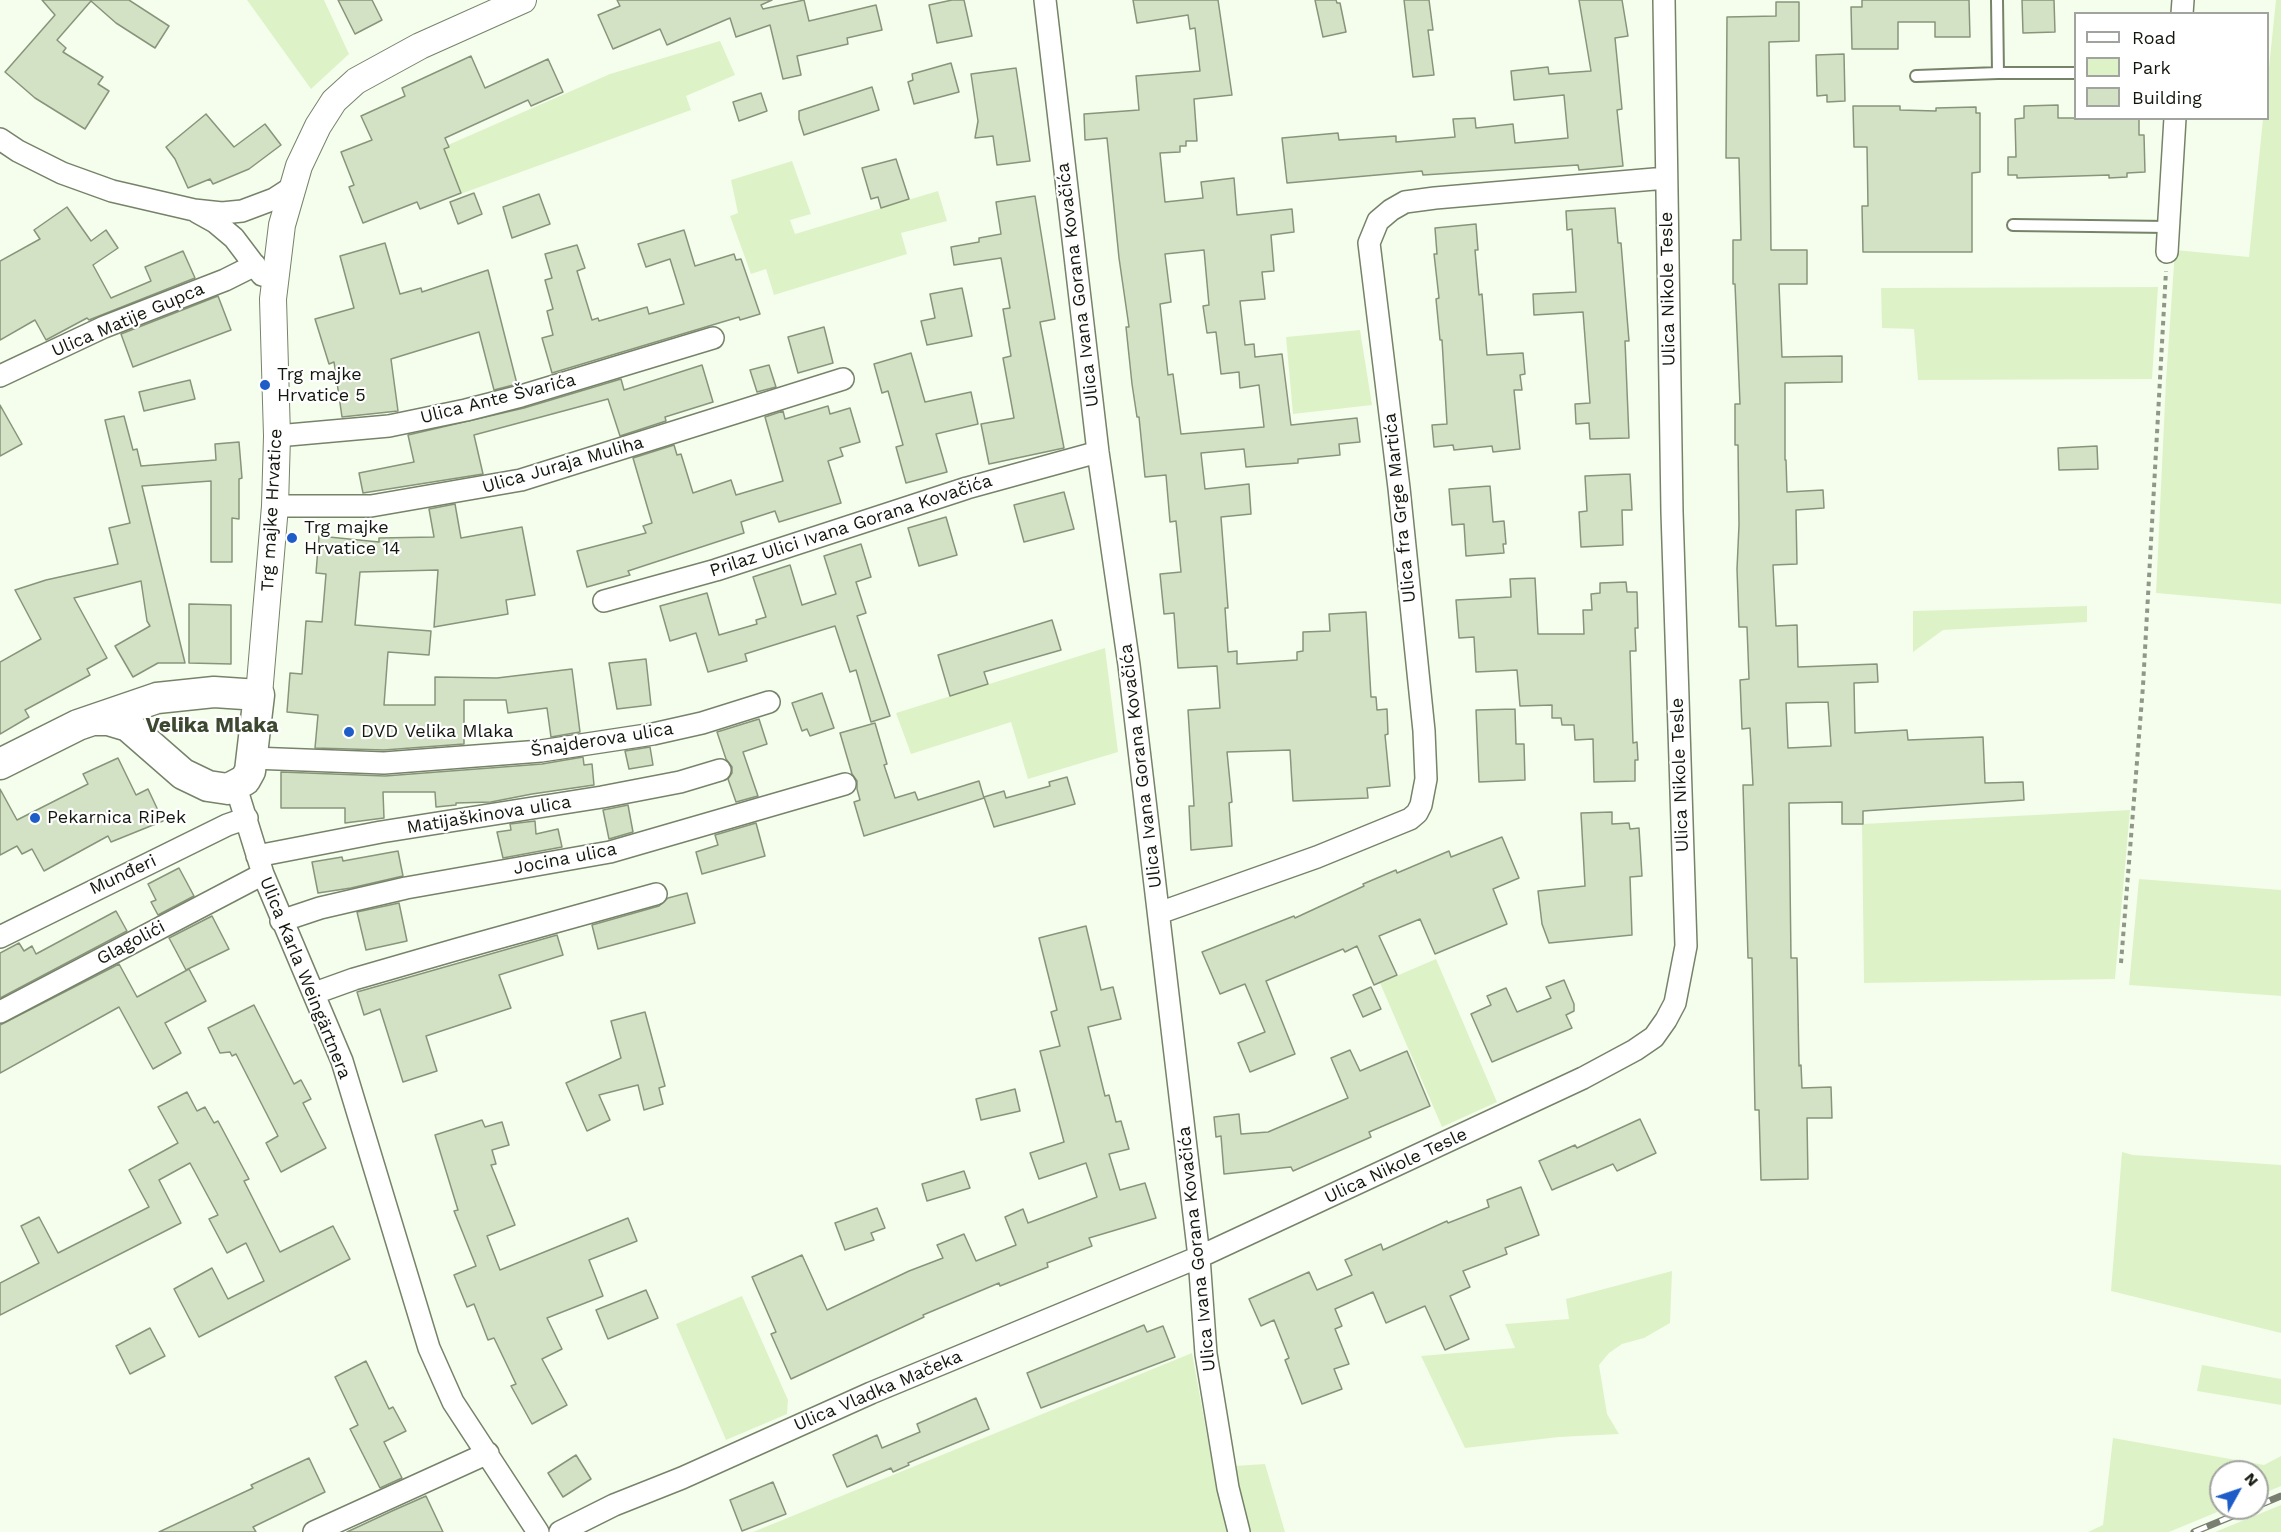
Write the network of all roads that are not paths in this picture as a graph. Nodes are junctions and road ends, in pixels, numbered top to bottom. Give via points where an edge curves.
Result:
1 (523, 0) edge
2 (1045, 0) edge
3 (1664, 0) edge
4 (1997, 0) edge
5 (1998, 73) junction
6 (2074, 73) edge
7 (1916, 76) dead end
8 (2175, 120) edge
9 (0, 139) edge
10 (1666, 178) junction
11 (291, 188) junction
12 (194, 210) junction
13 (2013, 225) dead end
14 (2168, 227) junction
15 (2167, 252) road end
16 (255, 265) junction
17 (273, 299) junction
18 (713, 338) dead end
19 (0, 376) edge
20 (843, 379) dead end
21 (278, 436) junction
22 (1098, 452) junction
23 (275, 507) junction
24 (604, 601) dead end
25 (259, 695) junction
26 (770, 702) dead end
27 (95, 720) junction
28 (252, 758) junction
29 (0, 764) edge
30 (720, 770) dead end
31 (845, 784) dead end
32 (236, 787) junction
33 (247, 818) junction
34 (260, 865) junction
35 (656, 894) dead end
36 (1159, 913) junction
37 (282, 921) junction
38 (0, 937) edge
39 (315, 993) junction
40 (0, 1012) edge
41 (1199, 1257) junction
42 (488, 1453) junction
43 (314, 1532) edge
44 (538, 1532) edge
45 (560, 1532) edge
46 (1239, 1532) edge

1 - 11 street, Trg majke Hrvatice via 420,46 356,81 334,101 318,126
2 - 22 street, Ulica Ivana Gorana Kovačića
3 - 10 street, Ulica Nikole Tesle
4 - 5 lane
5 - 6 lane
5 - 7 lane
8 - 14 street
9 - 12 street via 72,177 112,191
10 - 36 street, Ulica fra Grge Martića via 1405,202 1378,221 1369,243 1424,731 1426,779 1421,805 1418,813 1399,824
10 - 41 street, Ulica Nikole Tesle via 1686,946 1675,1003 1654,1037 1620,1059
11 - 12 street via 242,211
11 - 17 street, Trg majke Hrvatice
12 - 16 street via 234,238
13 - 14 lane
14 - 15 street
16 - 17 street
16 - 19 street, Ulica Matije Gupca via 104,327
17 - 21 street, Trg majke Hrvatice
18 - 21 street, Ulica Ante Švarića via 466,410 389,426
20 - 23 street, Ulica Juraja Muliha via 521,480 371,506
21 - 23 street, Trg majke Hrvatice
22 - 24 street, Prilaz Ulici Ivana Gorana Kovačića via 967,488 716,570
22 - 36 street, Ulica Ivana Gorana Kovačića
23 - 25 street, Trg majke Hrvatice
25 - 27 main road via 181,694
25 - 28 main road, Trg majke Hrvatice
26 - 28 street, Šnajderova ulica via 653,734 541,751 384,763
27 - 29 main road
27 - 32 main road via 128,726 196,782 219,789
28 - 32 main road, Trg majke Hrvatice via 248,776
30 - 34 street, Matijaškinova ulica via 602,797 381,832
31 - 37 street, Jocina ulica via 610,852 406,888
32 - 33 street, Ulica Karla Weingärtnera
33 - 34 street, Ulica Karla Weingärtnera
33 - 38 street, Munđeri
34 - 37 street, Ulica Karla Weingärtnera
34 - 40 street, Glagolići
35 - 39 street
36 - 41 street, Ulica Ivana Gorana Kovačića
37 - 39 street, Ulica Karla Weingärtnera
39 - 42 street, Ulica Karla Weingärtnera via 342,1061 429,1348 453,1402
41 - 45 street, Ulica Vladka Mačeka via 871,1393
41 - 46 street, Ulica Ivana Gorana Kovačića via 1206,1354
42 - 43 street
42 - 44 street, Ulica Karla Weingärtnera

